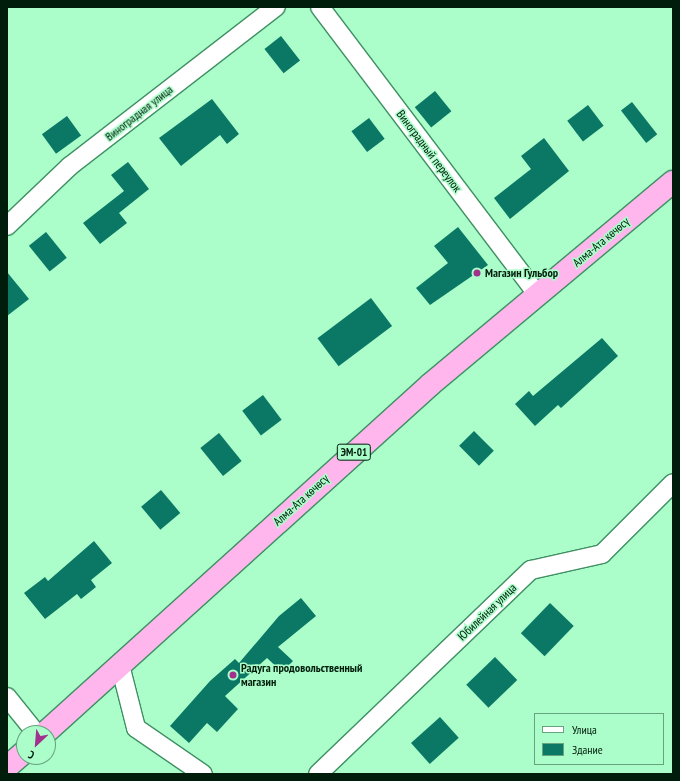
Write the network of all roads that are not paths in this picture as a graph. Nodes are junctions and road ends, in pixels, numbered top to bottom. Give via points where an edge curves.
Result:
1 (276, 7) edge
2 (320, 7) edge
3 (673, 182) edge
4 (7, 226) edge
5 (538, 295) junction
6 (673, 483) edge
7 (120, 665) junction
8 (7, 697) edge
9 (30, 725) edge
10 (54, 725) edge
11 (16, 759) edge
12 (7, 767) edge
13 (203, 774) edge
14 (318, 774) edge

1 - 4 street, Виноградная улица via 70,166
2 - 5 street, Виноградный переулок
3 - 5 highway, Алма-Ата көчөсү / ЭМ-01
5 - 7 highway, Алма-Ата көчөсү / ЭМ-01 via 367,441
6 - 14 street, Юбилейная улица via 602,554 531,570
7 - 10 highway, Алма-Ата көчөсү / ЭМ-01
7 - 13 street via 136,728
8 - 9 street
11 - 12 highway

